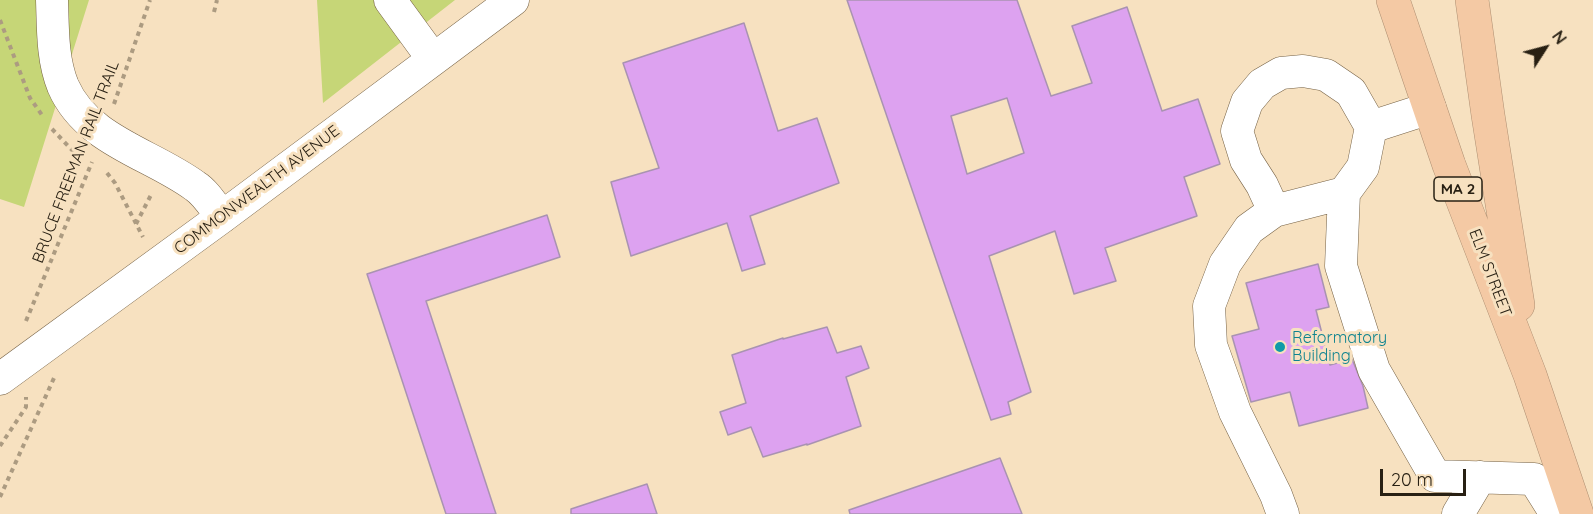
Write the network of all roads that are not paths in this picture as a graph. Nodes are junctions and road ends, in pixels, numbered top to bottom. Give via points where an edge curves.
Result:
1 (52, 0) edge
2 (390, 0) edge
3 (513, 0) edge
4 (1393, 0) edge
5 (1473, 0) edge
6 (433, 59) junction
7 (1430, 108) junction
8 (1371, 127) junction
9 (1344, 193) junction
10 (1274, 211) junction
11 (222, 217) junction
12 (1530, 375) junction
13 (0, 379) edge
14 (1480, 477) junction
15 (1283, 514) edge
16 (1458, 514) edge
17 (1556, 514) edge
18 (1577, 514) edge

1 - 11 street via 54,49 63,84 97,148 197,187
2 - 6 street
3 - 6 street, COMMONWEALTH AVENUE
4 - 7 highway, ELM STREET / MA 2
5 - 12 highway, ELM STREET / MA 2
6 - 11 street, COMMONWEALTH AVENUE
7 - 8 street
7 - 12 highway, ELM STREET / MA 2
8 - 9 street via 1363,167
8 - 10 street via 1351,92 1326,75 1281,73 1262,84 1247,102 1238,131 1246,160
9 - 10 street
9 - 14 street via 1341,266 1374,370 1435,476
10 - 15 street via 1249,229 1225,264 1209,306 1211,345 1235,412
11 - 13 street, COMMONWEALTH AVENUE
12 - 18 highway, ELM STREET / MA 2
14 - 16 street
14 - 17 street via 1534,479

